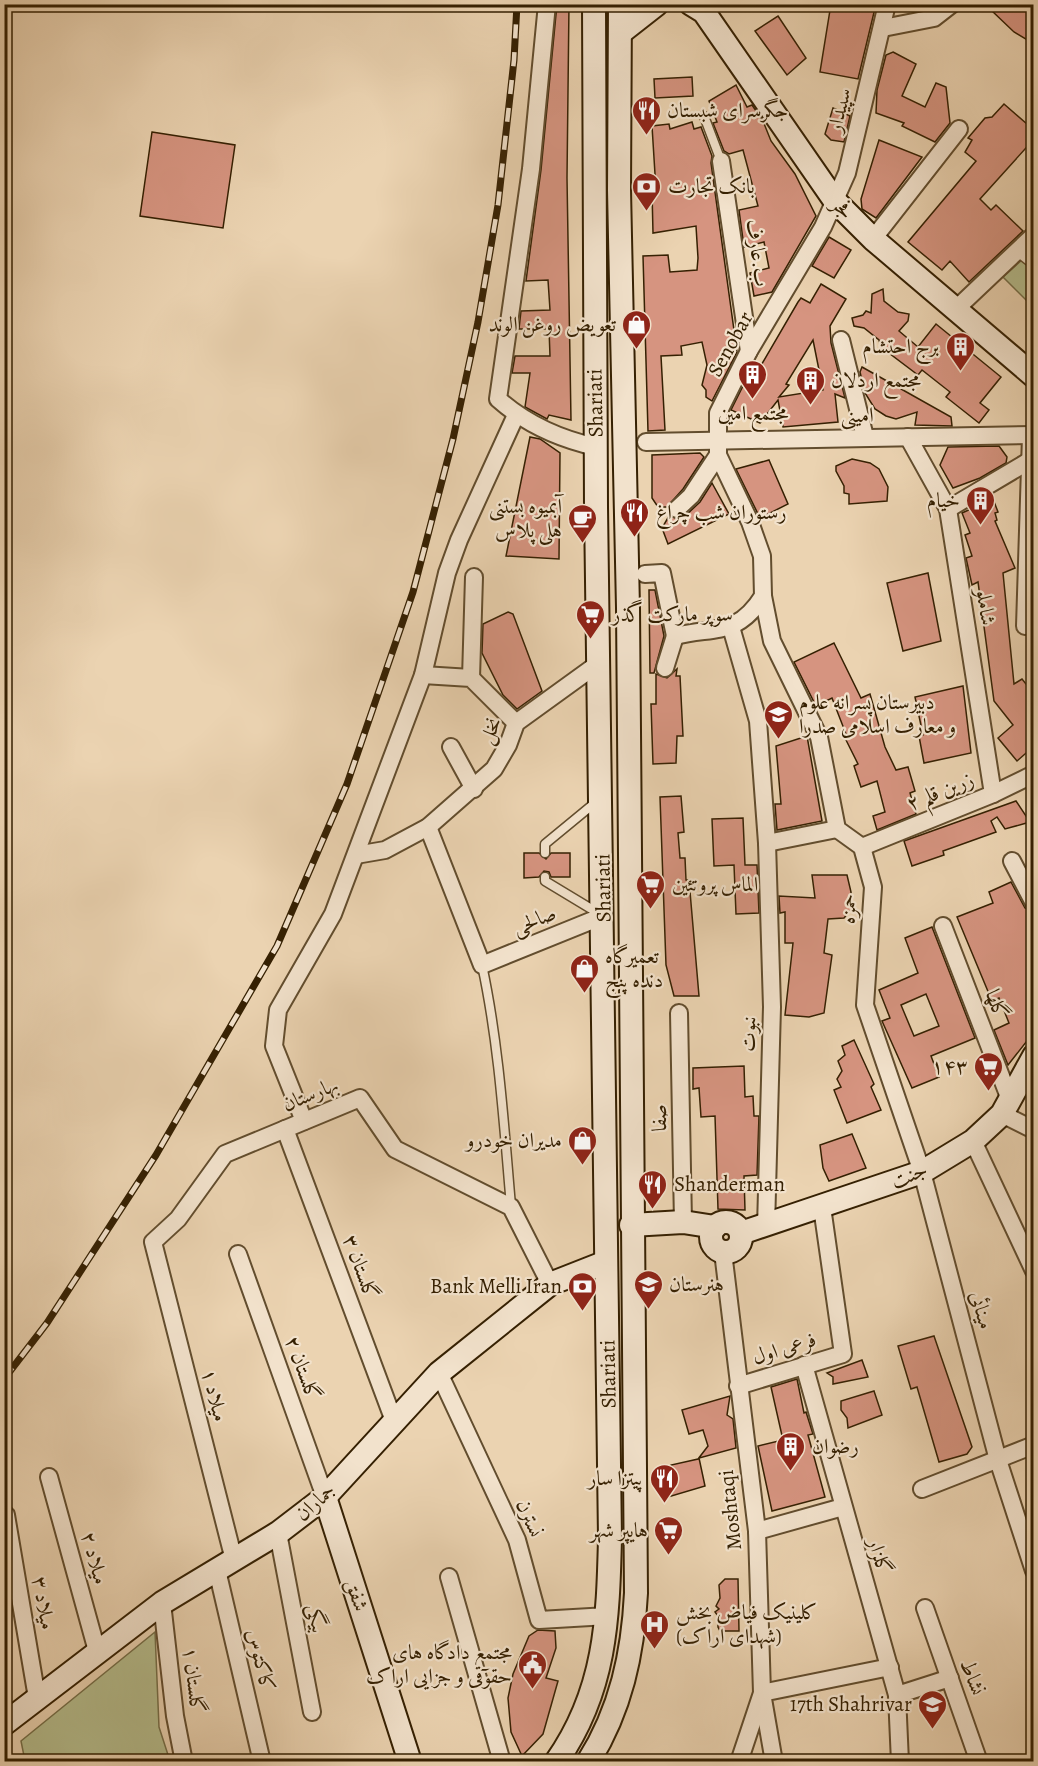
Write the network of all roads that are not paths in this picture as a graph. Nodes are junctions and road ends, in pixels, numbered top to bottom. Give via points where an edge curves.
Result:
1 (547, 4) edge
2 (594, 4) edge
3 (620, 4) edge
4 (657, 4) edge
5 (692, 4) edge
6 (887, 4) edge
7 (952, 4) edge
8 (883, 28) junction
9 (620, 33) junction
10 (705, 116) dead end
11 (959, 129) dead end
12 (721, 160) joint
13 (835, 201) junction
14 (1034, 235) edge
15 (873, 239) junction
16 (1016, 251) junction
17 (1034, 265) edge
18 (956, 309) junction
19 (841, 340) dead end
20 (749, 351) junction
21 (1034, 376) edge
22 (516, 415) junction
23 (1032, 435) edge
24 (864, 437) junction
25 (908, 437) junction
26 (623, 442) junction
27 (646, 442) dead end
28 (596, 447) junction
29 (718, 448) junction
30 (1029, 461) junction
31 (624, 505) junction
32 (596, 507) junction
33 (677, 509) dead end
34 (948, 509) junction
35 (645, 574) dead end
36 (474, 577) dead end
37 (763, 596) junction
38 (731, 627) junction
39 (1031, 627) edge
40 (675, 636) junction
41 (599, 663) junction
42 (665, 668) dead end
43 (423, 675) junction
44 (471, 678) junction
45 (516, 723) junction
46 (451, 747) dead end
47 (1034, 774) edge
48 (474, 789) junction
49 (993, 794) junction
50 (601, 798) junction
51 (428, 828) junction
52 (837, 829) junction
53 (768, 843) junction
54 (862, 847) junction
55 (545, 853) dead end
56 (356, 855) junction
57 (1012, 861) dead end
58 (545, 877) dead end
59 (1034, 903) edge
60 (603, 916) junction
61 (943, 926) dead end
62 (482, 965) junction
63 (679, 1013) dead end
64 (1034, 1056) edge
65 (1006, 1106) junction
66 (304, 1121) junction
67 (285, 1129) junction
68 (1034, 1130) edge
69 (973, 1141) junction
70 (922, 1172) junction
71 (511, 1207) junction
72 (822, 1207) junction
73 (683, 1222) junction
74 (631, 1226) junction
75 (715, 1227) junction
76 (766, 1227) junction
77 (741, 1233) junction
78 (153, 1242) joint
79 (723, 1252) junction
80 (238, 1254) dead end
81 (606, 1262) junction
82 (1034, 1271) edge
83 (550, 1284) junction
84 (804, 1365) junction
85 (439, 1373) junction
86 (738, 1386) junction
87 (394, 1421) junction
88 (1034, 1445) edge
89 (998, 1460) junction
90 (49, 1477) dead end
91 (922, 1489) dead end
92 (325, 1497) junction
93 (843, 1507) junction
94 (6, 1515) edge
95 (757, 1531) junction
96 (278, 1533) junction
97 (225, 1565) junction
98 (1034, 1571) edge
99 (449, 1577) dead end
100 (162, 1603) junction
101 (925, 1608) dead end
102 (608, 1616) junction
103 (97, 1651) junction
104 (890, 1667) junction
105 (950, 1678) junction
106 (762, 1693) junction
107 (897, 1695) junction
108 (37, 1698) junction
109 (312, 1712) dead end
110 (4, 1724) edge
111 (184, 1761) edge
112 (262, 1761) edge
113 (410, 1761) edge
114 (502, 1761) edge
115 (556, 1761) edge
116 (588, 1761) edge
117 (739, 1761) edge
118 (774, 1761) edge
119 (900, 1761) edge
120 (979, 1761) edge

1 - 22 street via 531,169 498,399
2 - 28 main road, Shariati
3 - 9 main road, Shariati
4 - 9 main road
5 - 13 main road, فجر via 704,12
6 - 8 street, سپیدار
7 - 8 street via 934,18
8 - 13 street, سپیدار via 847,172
9 - 26 main road, Shariati
10 - 12 lane
11 - 15 street
12 - 20 street, ب.عارف
13 - 15 main road, فجر
13 - 20 street, Senobar
14 - 16 street
15 - 18 main road, فجر
16 - 17 lane
16 - 18 street
18 - 21 main road, فجر
19 - 24 street
20 - 29 street, Senobar via 718,413
22 - 28 street via 573,442
22 - 43 street via 447,573
23 - 25 street, امینی
23 - 30 street
24 - 25 street, امینی
24 - 29 street, امینی
25 - 34 street, شاملو
26 - 28 main road via 611,453
26 - 31 main road, Shariati
27 - 29 street, امینی
28 - 32 main road, Shariati
29 - 33 street via 691,496
29 - 37 street via 762,556
30 - 34 street
30 - 39 street
31 - 32 main road via 606,498
31 - 74 main road, Shariati via 631,861
32 - 41 main road, Shariati
34 - 49 street, شاملو
35 - 40 street via 662,573
36 - 44 street
37 - 38 street via 755,609
37 - 52 street via 771,641 819,737
38 - 40 street
38 - 53 street, نبوت via 758,721
40 - 42 street
41 - 45 street, نخل
41 - 50 main road, Shariati
43 - 44 street
43 - 56 street
44 - 45 street
45 - 48 street, نخل via 494,770
46 - 48 street
47 - 49 street, زرین قلم ۲
48 - 51 street, نخل
49 - 54 street, زرین قلم ۲
50 - 55 lane via 545,844
50 - 60 main road, Shariati
51 - 56 street, نخل via 385,850
51 - 62 street
52 - 53 street
52 - 54 street
53 - 76 street, نبوت via 772,1007
54 - 70 street, حمزه via 873,887 865,1005
56 - 66 street via 333,914 278,1010 274,1046
57 - 59 street
58 - 60 lane via 545,881
60 - 62 street, صالحی
60 - 81 main road, Shariati
61 - 65 street, گلها
62 - 71 lane via 504,1118
63 - 73 street, صفا
64 - 65 main road, جنت
65 - 68 street
65 - 69 main road, جنت
66 - 67 street, بهارستان
66 - 71 street, بهارستان via 360,1098 396,1149
67 - 78 street, بهارستان via 225,1154 178,1219
67 - 87 street, گلستان ۳
69 - 70 main road, جنت
69 - 82 street
70 - 72 main road, جنت
70 - 89 street, مینائی
71 - 83 street
72 - 76 main road, جنت
72 - 84 street, فرعی اول via 843,1354
73 - 74 main road
73 - 75 main road
74 - 116 main road, Shariati via 634,1617 619,1699 600,1744
75 - 77 main road via 728,1222
75 - 79 main road via 711,1240
76 - 77 main road, جنت
77 - 79 main road via 738,1248
78 - 97 street, میلاد ۱
79 - 86 street, Moshtaqi
80 - 92 street, گلستان ۲
81 - 83 main road, جماران
81 - 102 main road, Shariati
83 - 85 main road, جماران
84 - 86 street, فرعی اول
84 - 93 street, گلزار
85 - 87 main road, جماران
85 - 102 street, نسترن via 517,1540 539,1620
86 - 95 street, Moshtaqi
87 - 92 main road, جماران
88 - 89 street
89 - 91 street
89 - 98 street, مینائی
90 - 103 street, میلاد ۲
92 - 96 main road, جماران
92 - 113 main road, شفق
93 - 95 street
93 - 104 street, گلزار
94 - 108 street, میلاد ۳
95 - 106 street, Moshtaqi
96 - 97 main road, جماران
96 - 109 street, بیگی
97 - 100 main road, جماران
97 - 112 street, کاکتوس
99 - 114 street
100 - 103 main road, جماران
100 - 111 street, گلستان ۱
101 - 105 street, نشاط
102 - 115 main road, Shariati via 588,1701
103 - 108 main road, جماران
104 - 106 street
104 - 107 street, گلزار
105 - 107 street
105 - 120 street, نشاط
106 - 117 street, Moshtaqi
106 - 118 street
107 - 119 street, گلزار
108 - 110 main road, جماران

